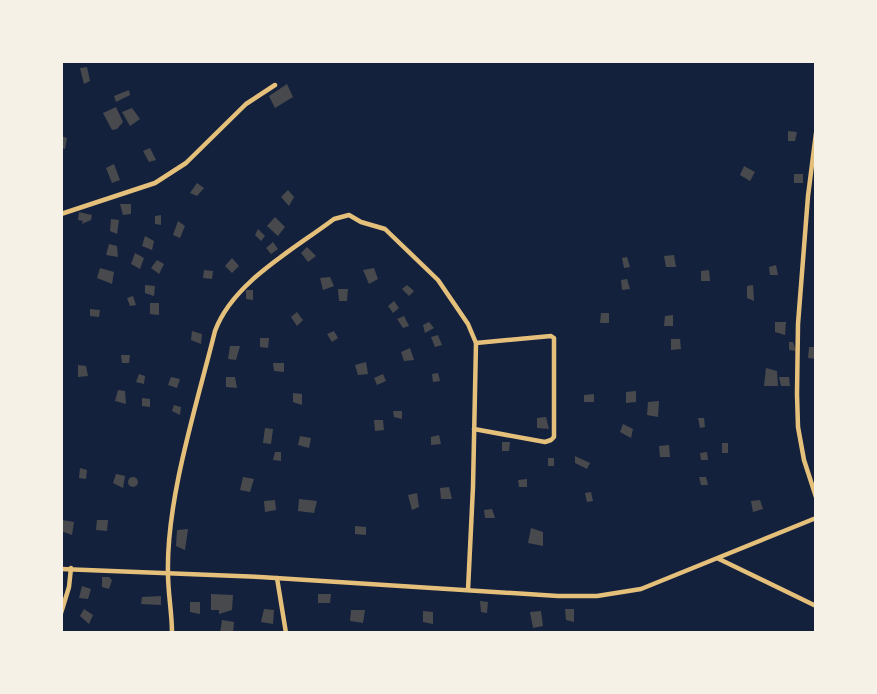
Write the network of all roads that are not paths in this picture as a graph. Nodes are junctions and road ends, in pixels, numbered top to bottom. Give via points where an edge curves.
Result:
1 (275, 85) dead end
2 (816, 134) edge
3 (61, 214) edge
4 (476, 344) junction
5 (474, 429) junction
6 (816, 498) edge
7 (816, 518) edge
8 (718, 559) junction
9 (71, 568) junction
10 (61, 569) edge
11 (168, 573) junction
12 (277, 578) junction
13 (468, 590) junction
14 (816, 606) edge
15 (61, 613) edge
16 (172, 633) edge
17 (285, 633) edge

1 - 3 street via 246,104 186,163 155,183
2 - 6 street via 798,324 797,394 800,438
4 - 5 street
4 - 5 street via 554,338 554,437 545,442
4 - 11 street via 438,280 385,229 349,215 324,227 243,288 221,314 173,513
5 - 13 street
7 - 8 street
8 - 13 street via 641,589 597,596
8 - 14 street
9 - 10 street
9 - 11 street
9 - 15 street
11 - 12 street
11 - 16 street
12 - 13 street
12 - 17 street

